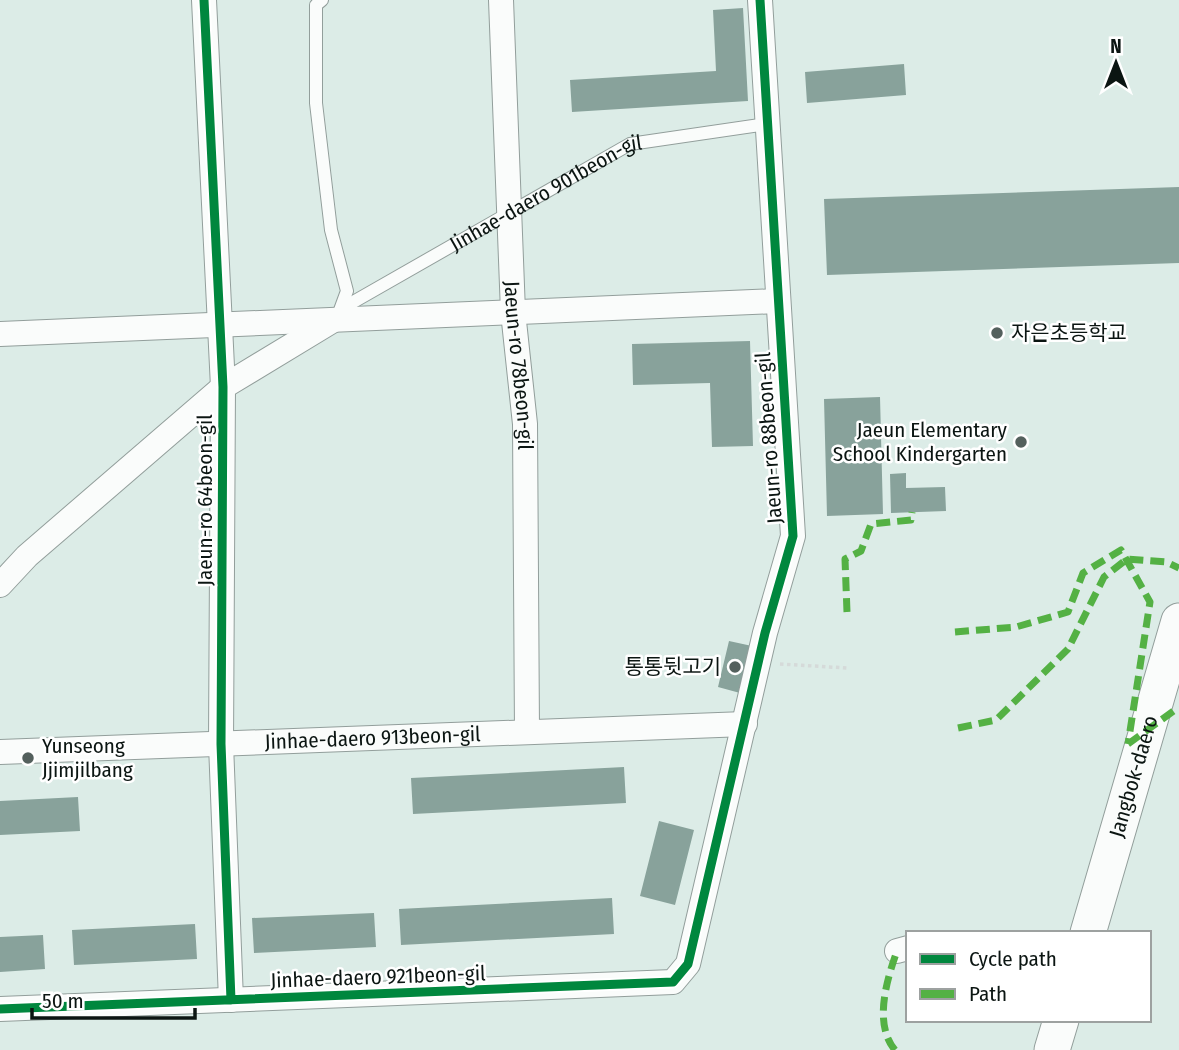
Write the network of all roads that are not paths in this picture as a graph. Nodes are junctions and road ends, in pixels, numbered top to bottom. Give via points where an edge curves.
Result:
1 (204, 0) edge
2 (322, 0) edge
3 (501, 0) edge
4 (760, 0) edge
5 (767, 124) junction
6 (509, 213) junction
7 (777, 301) junction
8 (513, 312) junction
9 (338, 314) junction
10 (221, 325) junction
11 (0, 334) edge
12 (223, 387) junction
13 (0, 585) edge
14 (1179, 621) edge
15 (745, 724) junction
16 (527, 732) junction
17 (221, 744) junction
18 (0, 752) edge
19 (1088, 931) edge
20 (673, 982) joint
21 (231, 1000) junction
22 (0, 1009) edge
23 (1060, 1022) edge
24 (1052, 1050) edge

1 - 10 street, Jaeun-ro 64beon-gil
2 - 9 lane via 316,5 316,103 331,230 347,291
3 - 6 street, Jaeun-ro 78beon-gil
4 - 5 street, Jaeun-ro 88beon-gil
5 - 6 lane, Jinhae-daero 901beon-gil via 630,144
5 - 7 street, Jaeun-ro 88beon-gil
6 - 8 street, Jaeun-ro 78beon-gil
6 - 9 lane, Jinhae-daero 901beon-gil
7 - 8 street, Jinhae-daero 901beon-gil
7 - 15 street, Jaeun-ro 88beon-gil via 793,536
8 - 9 street, Jinhae-daero 901beon-gil
8 - 16 street, Jaeun-ro 78beon-gil via 525,424
9 - 10 street, Jinhae-daero 901beon-gil
9 - 12 street
10 - 11 street, Jinhae-daero 901beon-gil
10 - 12 street, Jaeun-ro 64beon-gil
12 - 13 street via 26,556
12 - 17 street, Jaeun-ro 64beon-gil
14 - 19 street, Jangbok-daero
15 - 16 street, Jinhae-daero 913beon-gil
15 - 20 street, Jaeun-ro 88beon-gil via 688,964
16 - 17 street, Jinhae-daero 913beon-gil
17 - 18 street, Jinhae-daero 913beon-gil
17 - 21 street, Jaeun-ro 64beon-gil
20 - 21 street, Jinhae-daero 921beon-gil
21 - 22 street, Jinhae-daero 921beon-gil
23 - 24 street

